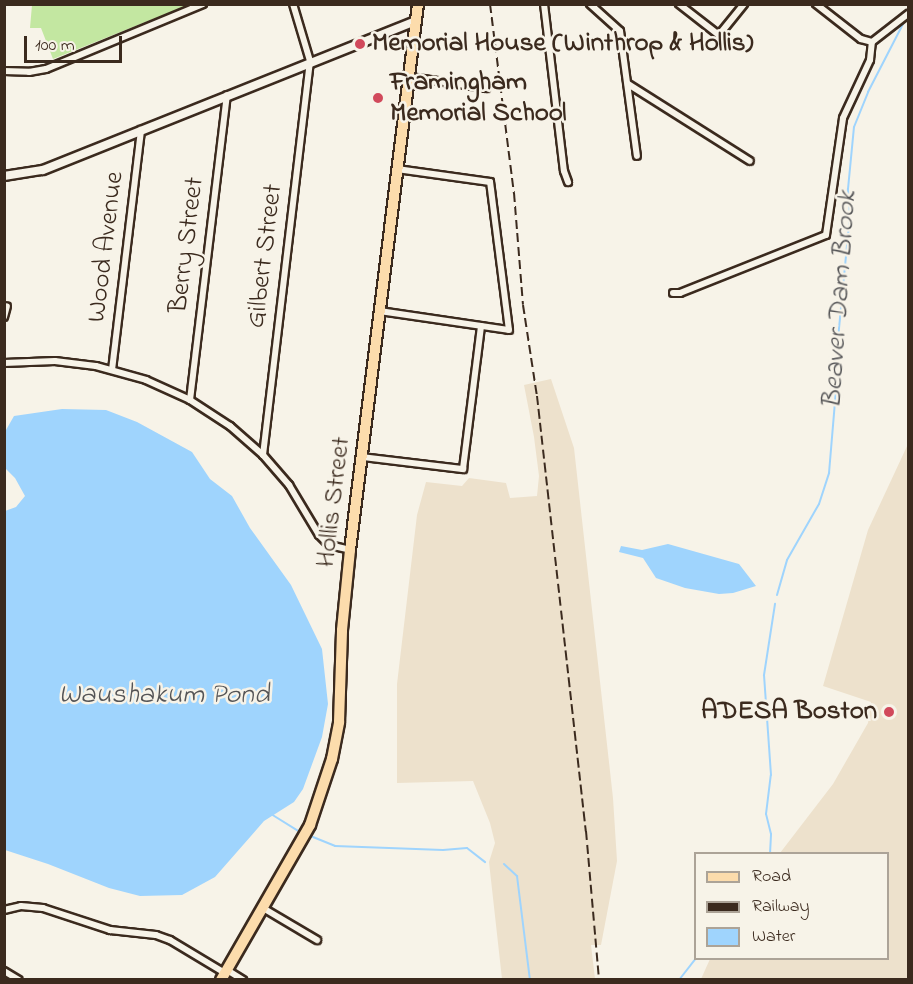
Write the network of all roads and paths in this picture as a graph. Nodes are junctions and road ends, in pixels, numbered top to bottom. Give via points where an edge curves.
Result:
1 (203, 4) edge
2 (293, 4) edge
3 (418, 4) edge
4 (544, 4) edge
5 (590, 4) edge
6 (679, 4) edge
7 (744, 4) edge
8 (816, 4) edge
9 (909, 14) edge
10 (416, 21) junction
11 (872, 42) junction
12 (310, 62) junction
13 (4, 71) edge
14 (408, 77) junction
15 (628, 84) junction
16 (486, 88) dead end
17 (227, 95) junction
18 (141, 130) junction
19 (637, 156) dead end
20 (750, 161) dead end
21 (397, 169) junction
22 (4, 176) edge
23 (568, 182) dead end
24 (673, 292) dead end
25 (8, 306) dead end
26 (379, 310) junction
27 (4, 317) edge
28 (481, 326) junction
29 (4, 363) edge
30 (112, 370) junction
31 (190, 400) junction
32 (263, 455) junction
33 (362, 457) junction
34 (350, 550) junction
35 (263, 908) junction
36 (4, 910) edge
37 (317, 940) dead end
38 (4, 971) edge
39 (224, 974) edge
40 (19, 980) edge
41 (243, 980) edge

1 - 13 street via 46,69
2 - 12 street
3 - 10 main road, Hollis Street
4 - 23 street
5 - 15 street via 621,31
6 - 7 street via 719,35
8 - 11 street via 861,39
9 - 11 street
10 - 12 street
10 - 14 main road, Hollis Street
11 - 24 street via 870,60 843,118 826,235 680,293
12 - 17 street
12 - 32 street, Gilbert Street
14 - 16 street
14 - 21 main road, Hollis Street
15 - 19 street
15 - 20 street
17 - 18 street
17 - 31 street, Berry Street
18 - 22 street via 43,170
18 - 30 street, Wood Avenue
21 - 26 main road, Hollis Street
21 - 28 street via 490,182 509,330
25 - 27 street
26 - 28 street
26 - 33 main road, Hollis Street
28 - 33 street via 463,470
29 - 30 street via 62,361
30 - 31 street
31 - 32 street via 230,426
32 - 34 street via 289,485 319,535 329,545
33 - 34 main road, Hollis Street
34 - 35 main road, Hollis Street via 339,722 332,759 310,825
35 - 37 street
35 - 39 main road, Hollis Street
36 - 39 street via 21,906 43,908 110,930 156,935
38 - 40 street
39 - 41 street

